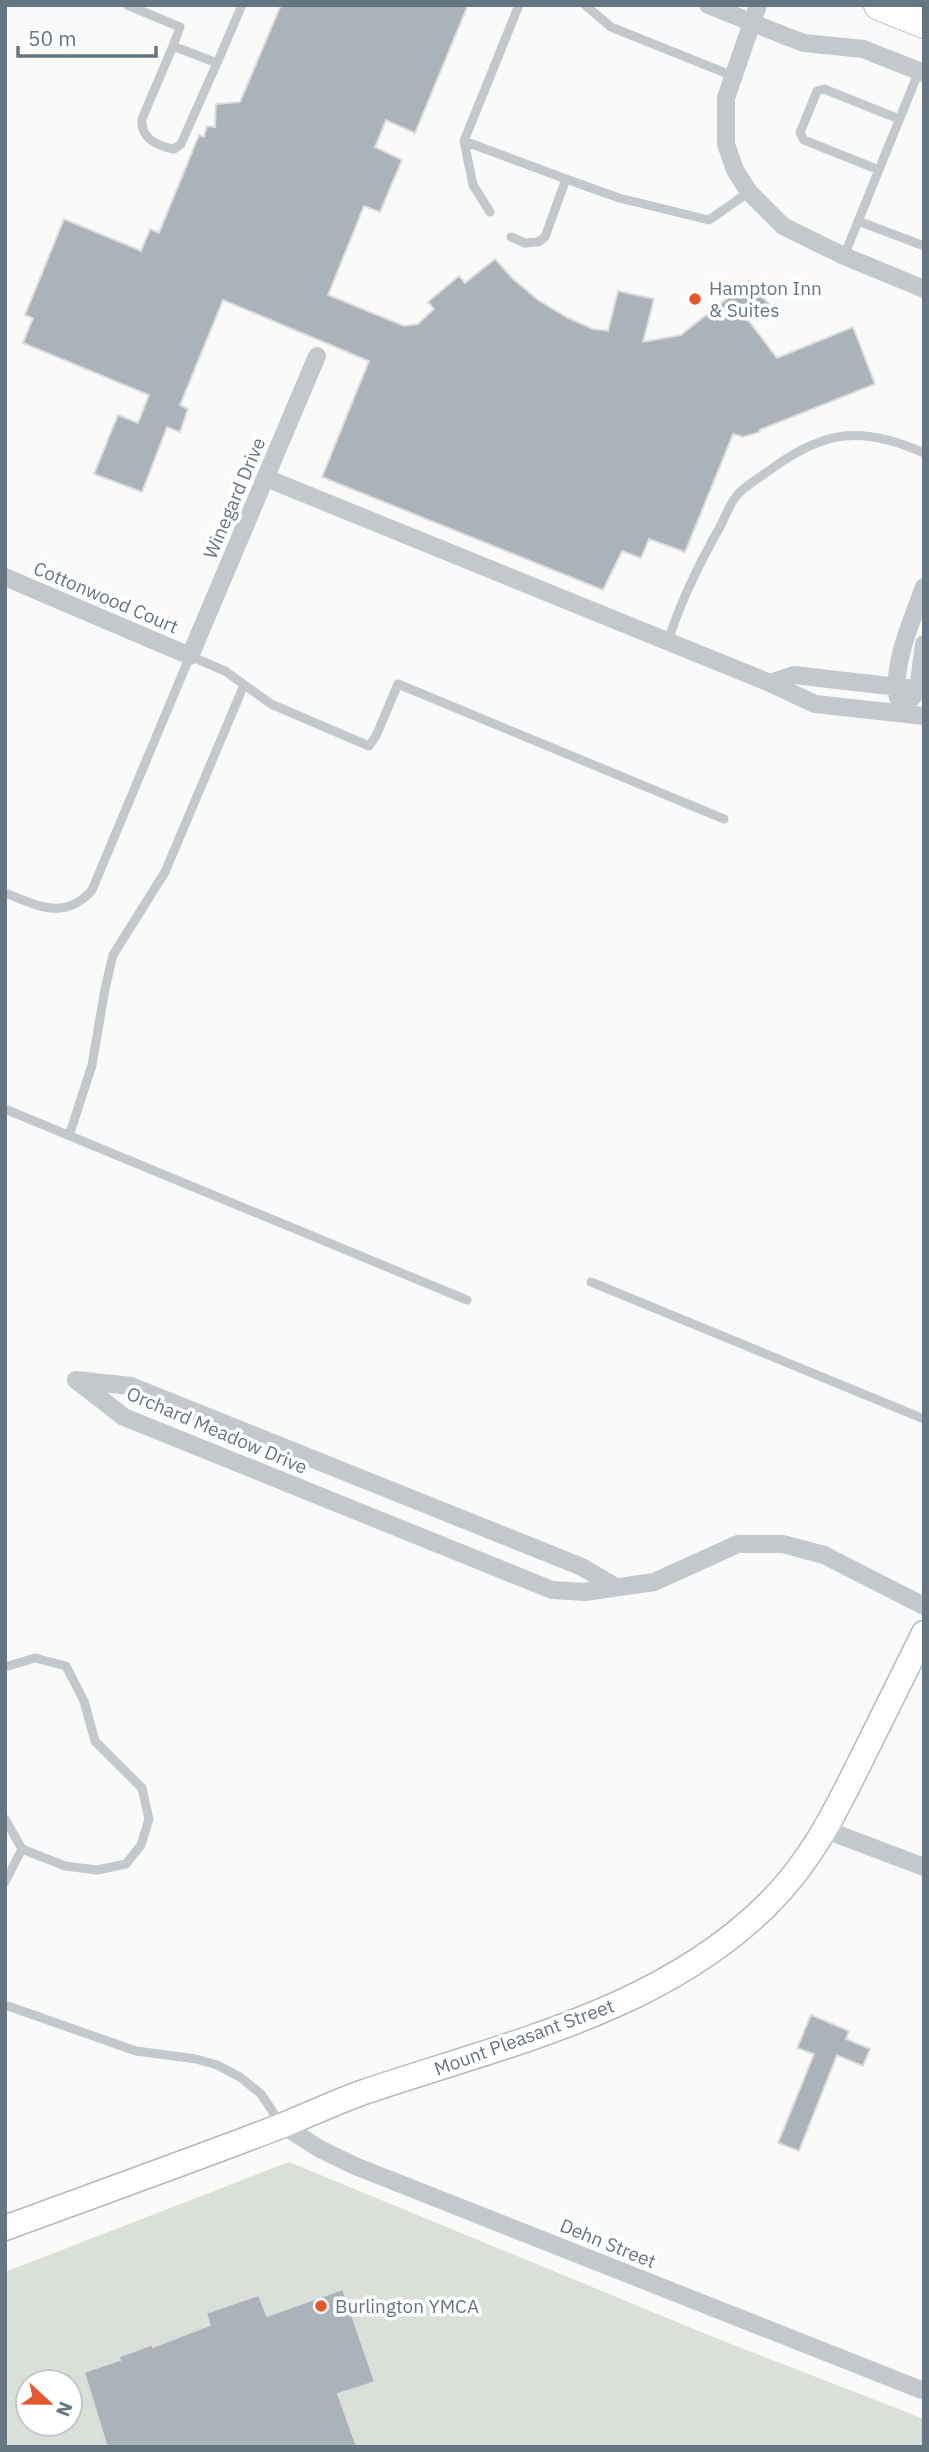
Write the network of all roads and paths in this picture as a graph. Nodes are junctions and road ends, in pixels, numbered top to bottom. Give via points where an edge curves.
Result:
1 (127, 5) edge
2 (242, 5) edge
3 (519, 5) edge
4 (585, 5) edge
5 (708, 5) edge
6 (758, 5) edge
7 (879, 5) edge
8 (751, 23) junction
9 (924, 23) edge
10 (173, 46) junction
11 (218, 63) junction
12 (921, 72) edge
13 (733, 76) junction
14 (899, 119) junction
15 (464, 141) junction
16 (879, 170) junction
17 (566, 179) junction
18 (749, 192) junction
19 (490, 212) dead end
20 (858, 221) junction
21 (511, 237) dead end
22 (924, 246) edge
23 (844, 256) junction
24 (924, 289) edge
25 (317, 356) dead end
26 (924, 453) edge
27 (266, 478) junction
28 (5, 577) edge
29 (924, 587) edge
30 (668, 641) junction
31 (924, 644) edge
32 (190, 656) junction
33 (770, 683) junction
34 (244, 685) junction
35 (895, 687) junction
36 (921, 690) edge
37 (901, 713) junction
38 (924, 716) edge
39 (724, 819) dead end
40 (5, 893) edge
41 (5, 1109) edge
42 (69, 1136) junction
43 (591, 1282) dead end
44 (467, 1300) dead end
45 (924, 1419) edge
46 (616, 1587) junction
47 (924, 1606) edge
48 (924, 1633) edge
49 (5, 1667) edge
50 (5, 1819) edge
51 (826, 1830) junction
52 (22, 1849) junction
53 (924, 1867) edge
54 (5, 1882) edge
55 (5, 2005) edge
56 (282, 2125) junction
57 (5, 2228) edge
58 (924, 2391) edge

1 - 10 lane via 180,27
2 - 11 lane
3 - 15 lane
4 - 13 lane via 611,27
5 - 8 street
6 - 8 street
7 - 9 highway
8 - 12 street via 804,43 863,49
8 - 13 street
10 - 11 lane
10 - 11 lane via 142,119 146,138 160,145 174,149 181,144
12 - 14 lane
13 - 18 street via 726,98 726,144
14 - 16 lane
14 - 16 lane via 824,89 817,91 800,133 804,140
15 - 17 lane
15 - 19 lane via 473,185
16 - 20 lane
17 - 18 lane via 619,198 709,220
17 - 21 lane via 545,237 538,243 525,243
18 - 23 street via 783,226
20 - 22 lane
20 - 23 lane
23 - 24 street
25 - 27 street, Winegard Drive
26 - 30 lane via 868,435 826,438 776,465 738,494 680,604
27 - 30 street
27 - 32 street, Winegard Drive
28 - 32 street, Cottonwood Court
29 - 35 street via 905,639
30 - 33 street
31 - 36 street
32 - 34 lane
32 - 40 lane via 92,890 66,908 46,908
33 - 35 street via 794,675
33 - 37 street via 815,704
34 - 39 lane via 271,704 369,746 398,684
34 - 42 lane via 165,872 113,955 92,1065
35 - 36 street
35 - 37 street
36 - 37 street
37 - 38 street
41 - 42 lane
42 - 44 lane
43 - 45 lane
46 - 46 street, Orchard Meadow Drive via 582,1567 131,1386 76,1380 124,1417 552,1590 585,1592
46 - 47 street, Orchard Meadow Drive via 654,1582 738,1544 783,1544 824,1555
48 - 51 main road, Mount Pleasant Street
49 - 52 lane via 35,1658 66,1666 84,1701 95,1741 142,1788 149,1819 141,1845 126,1864 97,1870 65,1866
50 - 52 lane
51 - 53 street
51 - 56 main road, Mount Pleasant Street via 766,1906 723,1944 679,1972 562,2027 359,2094
52 - 54 lane
55 - 56 lane via 136,2051 217,2065 261,2094
56 - 57 main road, Mount Pleasant Street
56 - 58 street, Dehn Street via 355,2166

